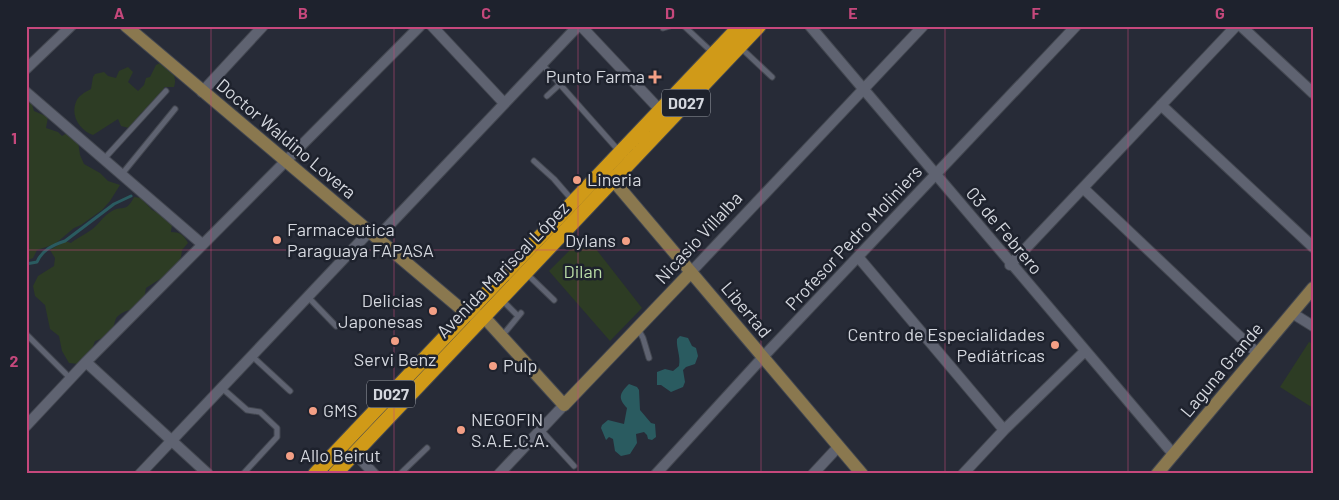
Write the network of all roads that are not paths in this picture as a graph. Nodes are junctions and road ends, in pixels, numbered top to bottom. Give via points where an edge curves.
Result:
1 (71, 26) edge
2 (126, 26) edge
3 (263, 26) edge
4 (420, 26) edge
5 (432, 26) edge
6 (579, 26) edge
7 (684, 26) edge
8 (740, 26) edge
9 (760, 26) edge
10 (810, 26) edge
11 (923, 26) edge
12 (1076, 26) edge
13 (1236, 26) edge
14 (1242, 26) edge
15 (740, 47) junction
16 (714, 54) junction
17 (542, 64) junction
18 (26, 69) edge
19 (772, 77) dead end
20 (560, 84) junction
21 (864, 89) junction
22 (166, 91) dead end
23 (26, 92) edge
24 (202, 92) junction
25 (1313, 93) edge
26 (547, 96) dead end
27 (504, 103) junction
28 (1161, 105) junction
29 (175, 109) dead end
30 (660, 110) junction
31 (620, 151) junction
32 (103, 159) junction
33 (534, 161) dead end
34 (285, 162) junction
35 (603, 169) junction
36 (122, 175) junction
37 (936, 175) junction
38 (613, 180) junction
39 (1083, 188) junction
40 (573, 201) junction
41 (373, 234) junction
42 (202, 244) junction
43 (1313, 247) edge
44 (858, 258) junction
45 (1010, 264) junction
46 (691, 272) junction
47 (526, 273) junction
48 (1313, 288) edge
49 (307, 297) junction
50 (501, 299) junction
51 (554, 300) dead end
52 (1292, 313) junction
53 (474, 315) junction
54 (336, 326) dead end
55 (1313, 326) edge
56 (638, 328) junction
57 (26, 334) edge
58 (502, 336) junction
59 (1085, 351) junction
60 (1258, 354) junction
61 (252, 356) junction
62 (763, 357) junction
63 (649, 358) dead end
64 (86, 362) junction
65 (70, 379) junction
66 (221, 388) junction
67 (290, 391) dead end
68 (564, 405) junction
69 (26, 426) edge
70 (541, 430) junction
71 (1004, 430) junction
72 (172, 440) junction
73 (839, 446) junction
74 (426, 448) dead end
75 (355, 453) junction
76 (1174, 455) junction
77 (574, 466) dead end
78 (140, 474) edge
79 (208, 474) edge
80 (243, 474) edge
81 (316, 474) edge
82 (335, 474) edge
83 (374, 474) edge
84 (400, 474) edge
85 (499, 474) edge
86 (656, 474) edge
87 (813, 474) edge
88 (862, 474) edge
89 (963, 474) edge
90 (1157, 474) edge

1 - 18 street
2 - 24 main road, Doctor Waldino Lovera
3 - 24 street
4 - 34 street
5 - 27 street
6 - 17 street
6 - 30 street
7 - 16 lane
8 - 16 highway, Avenida Mariscal López / D027
9 - 15 highway, Avenida Mariscal López / D027
10 - 21 street, 03 de Febrero
11 - 21 street, Nicasio Villalba
12 - 37 street, Profesor Pedro Moliniers
13 - 28 street
14 - 25 street
15 - 19 lane
15 - 38 highway, Avenida Mariscal López / D027
16 - 30 highway, Avenida Mariscal López / D027
17 - 20 lane
17 - 27 street
20 - 26 lane
20 - 31 lane
21 - 37 street, 03 de Febrero
21 - 46 street, Nicasio Villalba
22 - 32 lane
23 - 32 street
24 - 34 main road, Doctor Waldino Lovera
27 - 41 street
28 - 39 street
28 - 43 street
29 - 36 lane
30 - 31 highway, Avenida Mariscal López / D027
31 - 35 highway, Avenida Mariscal López / D027
32 - 36 street
33 - 40 lane
34 - 41 main road, Doctor Waldino Lovera
34 - 42 street
35 - 38 main road, Libertad
35 - 40 highway, Avenida Mariscal López / D027
36 - 42 street
37 - 44 street, Profesor Pedro Moliniers
37 - 45 street, 03 de Febrero
38 - 46 main road, Libertad
38 - 47 highway, Avenida Mariscal López / D027
39 - 45 street
39 - 60 street
40 - 53 highway, Avenida Mariscal López / D027
41 - 49 street
41 - 53 main road, Doctor Waldino Lovera
42 - 64 street
44 - 62 street, Profesor Pedro Moliniers
44 - 71 street
45 - 59 street, 03 de Febrero
46 - 56 main road, Nicasio Villalba
46 - 62 main road, Libertad
47 - 50 highway, Avenida Mariscal López / D027
47 - 51 lane
48 - 52 main road, Laguna Grande
49 - 54 lane
49 - 61 street
50 - 53 highway, Avenida Mariscal López / D027
50 - 58 lane via 520,314
52 - 55 street
52 - 60 main road, Laguna Grande
53 - 58 main road, Doctor Waldino Lovera
53 - 75 highway, Avenida Mariscal López / D027
53 - 81 highway, Avenida Mariscal López / D027
56 - 63 lane
56 - 68 main road, Nicasio Villalba
57 - 65 lane
58 - 68 main road, Doctor Waldino Lovera
59 - 71 street
59 - 76 street, 03 de Febrero
60 - 76 main road, Laguna Grande
61 - 66 street
61 - 67 lane
62 - 73 main road, Libertad
62 - 86 street, Profesor Pedro Moliniers
64 - 65 street
64 - 72 street
65 - 69 street
66 - 72 street
66 - 80 lane via 247,410 260,412 277,428 277,437
68 - 70 street, Nicasio Villalba
70 - 77 lane
70 - 85 street, Nicasio Villalba
71 - 89 street
72 - 78 street
72 - 79 street
73 - 87 street
73 - 88 main road, Libertad
74 - 84 lane
75 - 82 highway, Avenida Mariscal López / D027
75 - 83 street
76 - 90 main road, Laguna Grande

